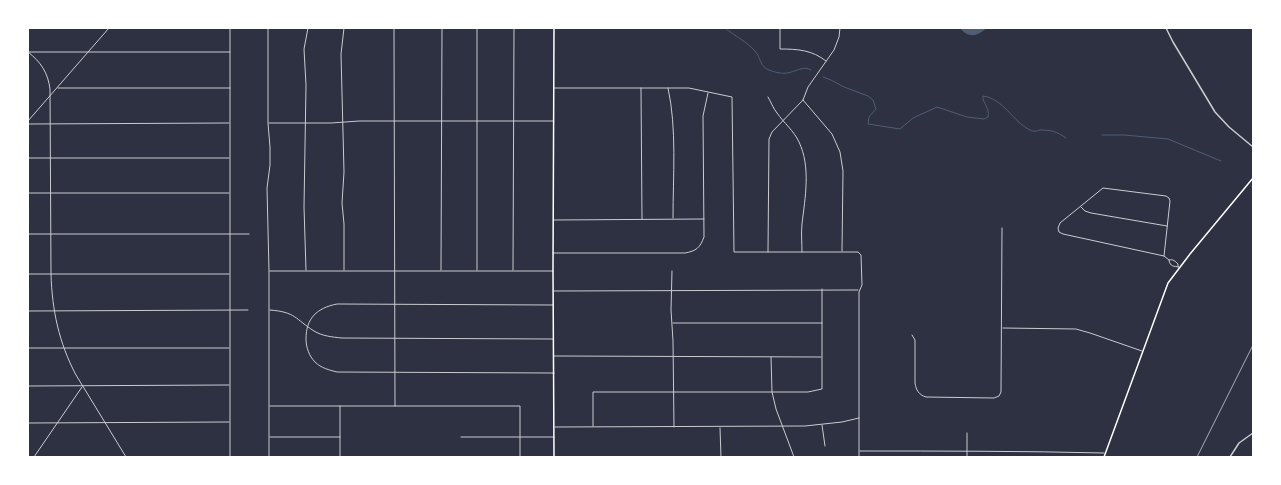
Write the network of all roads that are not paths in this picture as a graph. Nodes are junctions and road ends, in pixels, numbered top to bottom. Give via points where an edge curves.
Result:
1 (109, 28) edge
2 (230, 28) edge
3 (268, 28) edge
4 (308, 28) edge
5 (344, 28) edge
6 (394, 28) edge
7 (442, 28) edge
8 (477, 28) edge
9 (514, 28) edge
10 (554, 28) edge
11 (780, 28) edge
12 (840, 28) edge
13 (1166, 28) edge
14 (28, 52) edge
15 (230, 52) junction
16 (89, 53) junction
17 (827, 61) junction
18 (58, 88) junction
19 (230, 88) junction
20 (554, 88) junction
21 (641, 88) junction
22 (668, 88) junction
23 (708, 92) junction
24 (50, 96) junction
25 (768, 97) dead end
26 (803, 100) junction
27 (442, 120) junction
28 (476, 120) junction
29 (783, 120) junction
30 (28, 121) edge
31 (394, 121) junction
32 (514, 121) junction
33 (554, 121) junction
34 (343, 122) junction
35 (230, 123) junction
36 (268, 123) junction
37 (306, 123) junction
38 (28, 124) edge
39 (50, 124) junction
40 (1253, 148) edge
41 (28, 158) edge
42 (50, 158) junction
43 (230, 158) junction
44 (1253, 178) edge
45 (28, 193) edge
46 (230, 193) junction
47 (51, 194) junction
48 (1080, 206) junction
49 (642, 219) junction
50 (672, 219) junction
51 (704, 219) junction
52 (553, 220) junction
53 (1167, 226) junction
54 (1002, 228) dead end
55 (28, 234) edge
56 (50, 234) junction
57 (230, 234) junction
58 (249, 234) dead end
59 (768, 252) junction
60 (802, 252) junction
61 (842, 252) junction
62 (553, 253) junction
63 (1164, 256) junction
64 (1169, 260) junction
65 (1179, 267) junction
66 (513, 270) junction
67 (269, 271) junction
68 (306, 271) junction
69 (344, 271) junction
70 (394, 271) junction
71 (441, 271) junction
72 (477, 271) junction
73 (553, 271) junction
74 (672, 272) dead end
75 (28, 274) edge
76 (50, 274) junction
77 (230, 274) junction
78 (822, 289) junction
79 (671, 290) junction
80 (860, 290) junction
81 (553, 291) junction
82 (394, 304) junction
83 (553, 305) junction
84 (230, 310) junction
85 (248, 310) dead end
86 (269, 310) junction
87 (28, 311) edge
88 (54, 311) junction
89 (672, 323) junction
90 (822, 323) junction
91 (306, 325) junction
92 (1002, 328) junction
93 (912, 335) dead end
94 (394, 338) junction
95 (553, 339) junction
96 (28, 348) edge
97 (64, 348) junction
98 (230, 348) junction
99 (1142, 351) junction
100 (554, 356) junction
101 (673, 357) junction
102 (771, 357) junction
103 (822, 357) junction
104 (395, 372) junction
105 (554, 373) junction
106 (230, 385) junction
107 (28, 386) edge
108 (83, 386) junction
109 (674, 392) junction
110 (772, 392) junction
111 (269, 406) junction
112 (340, 406) junction
113 (395, 406) junction
114 (859, 418) junction
115 (230, 422) junction
116 (28, 423) edge
117 (58, 423) junction
118 (105, 423) junction
119 (822, 425) junction
120 (554, 426) junction
121 (593, 426) junction
122 (674, 426) junction
123 (720, 426) junction
124 (781, 426) junction
125 (1253, 432) edge
126 (967, 433) dead end
127 (270, 437) junction
128 (340, 437) junction
129 (461, 437) dead end
130 (520, 437) junction
131 (554, 437) junction
132 (825, 446) dead end
133 (859, 451) junction
134 (968, 451) junction
135 (1105, 453) junction
136 (34, 457) edge
137 (126, 457) edge
138 (230, 457) edge
139 (269, 457) edge
140 (340, 457) edge
141 (520, 457) edge
142 (554, 457) edge
143 (721, 457) edge
144 (794, 457) edge
145 (859, 457) edge
146 (968, 457) edge
147 (1104, 457) edge
148 (1230, 457) edge

1 - 16 street
2 - 15 street
3 - 36 street
4 - 37 street via 304,49
5 - 34 street via 341,54
6 - 31 street
7 - 27 street
8 - 28 street
9 - 32 street
10 - 20 main road
11 - 17 street via 780,49 808,51
12 - 17 street via 837,43
13 - 40 street via 1215,112
14 - 16 street
14 - 24 street via 38,60 49,79
15 - 16 street
15 - 19 street
16 - 18 street
17 - 26 street via 808,87
18 - 19 street
18 - 24 street
19 - 35 street
20 - 21 street
20 - 33 main road
21 - 22 street
21 - 49 street
22 - 23 street
22 - 50 street via 672,104
23 - 51 street via 703,116
23 - 59 street via 732,97 734,252
24 - 30 street
24 - 39 street
25 - 29 street
26 - 29 street
26 - 61 street via 832,134 840,152 843,171
27 - 28 street
27 - 31 street
27 - 71 street
28 - 32 street
28 - 72 street
29 - 59 street via 768,139
29 - 60 street via 799,142 805,166
31 - 34 street
31 - 70 street
32 - 33 street
32 - 66 street
33 - 52 main road
34 - 37 street
34 - 69 street
35 - 39 street
35 - 43 street
36 - 37 street
36 - 67 street
37 - 68 street
38 - 39 street
39 - 42 street
41 - 42 street
42 - 43 street
42 - 47 street
43 - 46 street
44 - 65 main road
45 - 47 street
46 - 47 street
46 - 57 street
47 - 56 street
48 - 53 street via 1089,213
48 - 53 street via 1102,188 1165,196 1170,198
48 - 63 street via 1060,223 1058,230 1063,234
49 - 50 street
49 - 52 street
50 - 51 street
51 - 62 street via 702,244 697,250 685,253
52 - 62 main road
53 - 63 street
54 - 92 street
55 - 56 street
56 - 57 street
56 - 76 street
57 - 58 street
57 - 77 street
59 - 60 street
60 - 61 street
61 - 80 street via 858,252 861,255
62 - 73 main road
63 - 64 street
64 - 65 street via 1177,262
64 - 65 street via 1170,264
65 - 99 main road via 1167,285
66 - 72 street
66 - 73 street
67 - 68 street
67 - 86 street
68 - 69 street
69 - 70 street
70 - 71 street
70 - 82 street
71 - 72 street
73 - 81 main road
74 - 79 street
75 - 76 street
76 - 77 street
76 - 88 street
77 - 84 street
78 - 79 street
78 - 80 street
78 - 90 street
79 - 81 street
79 - 89 street
80 - 114 street
81 - 83 main road
82 - 83 street
82 - 91 street via 329,305 318,311
82 - 94 street
83 - 95 main road
84 - 85 street
84 - 88 street
84 - 98 street
86 - 91 street via 285,311
86 - 111 street
87 - 88 street
88 - 97 street
89 - 90 street
89 - 101 street
90 - 103 street
91 - 94 street via 322,335 336,338
91 - 104 street via 307,349 315,362 328,370
92 - 93 street via 1001,392 994,398 921,395 915,382 915,340
92 - 99 street via 1081,330
94 - 95 street
94 - 104 street
95 - 100 main road
96 - 97 street
97 - 98 street
97 - 108 street
98 - 106 street
99 - 135 main road
100 - 101 street
100 - 105 main road
101 - 102 street
101 - 109 street
102 - 103 street
102 - 110 street
103 - 110 street via 822,388 808,392
104 - 105 street
104 - 113 street
105 - 120 main road
106 - 108 street
106 - 115 street
107 - 108 street
108 - 117 street
108 - 118 street
109 - 110 street
109 - 121 street via 593,392
109 - 122 street
110 - 124 street
111 - 112 street
111 - 127 street
112 - 113 street
112 - 128 street
113 - 130 street via 520,406
114 - 119 street
114 - 133 street
115 - 118 street
115 - 138 street
116 - 117 street
117 - 118 street
117 - 136 street
118 - 137 street
119 - 124 street
119 - 132 street
120 - 121 street
120 - 131 main road
121 - 122 street
122 - 123 street
123 - 124 street
123 - 143 street
124 - 144 street
125 - 148 street via 1239,443
126 - 134 street
127 - 128 street
127 - 139 street
128 - 140 street
129 - 130 street
130 - 131 street
130 - 141 street
131 - 142 main road
133 - 134 street
133 - 145 street
134 - 135 street
134 - 146 street
135 - 147 main road

